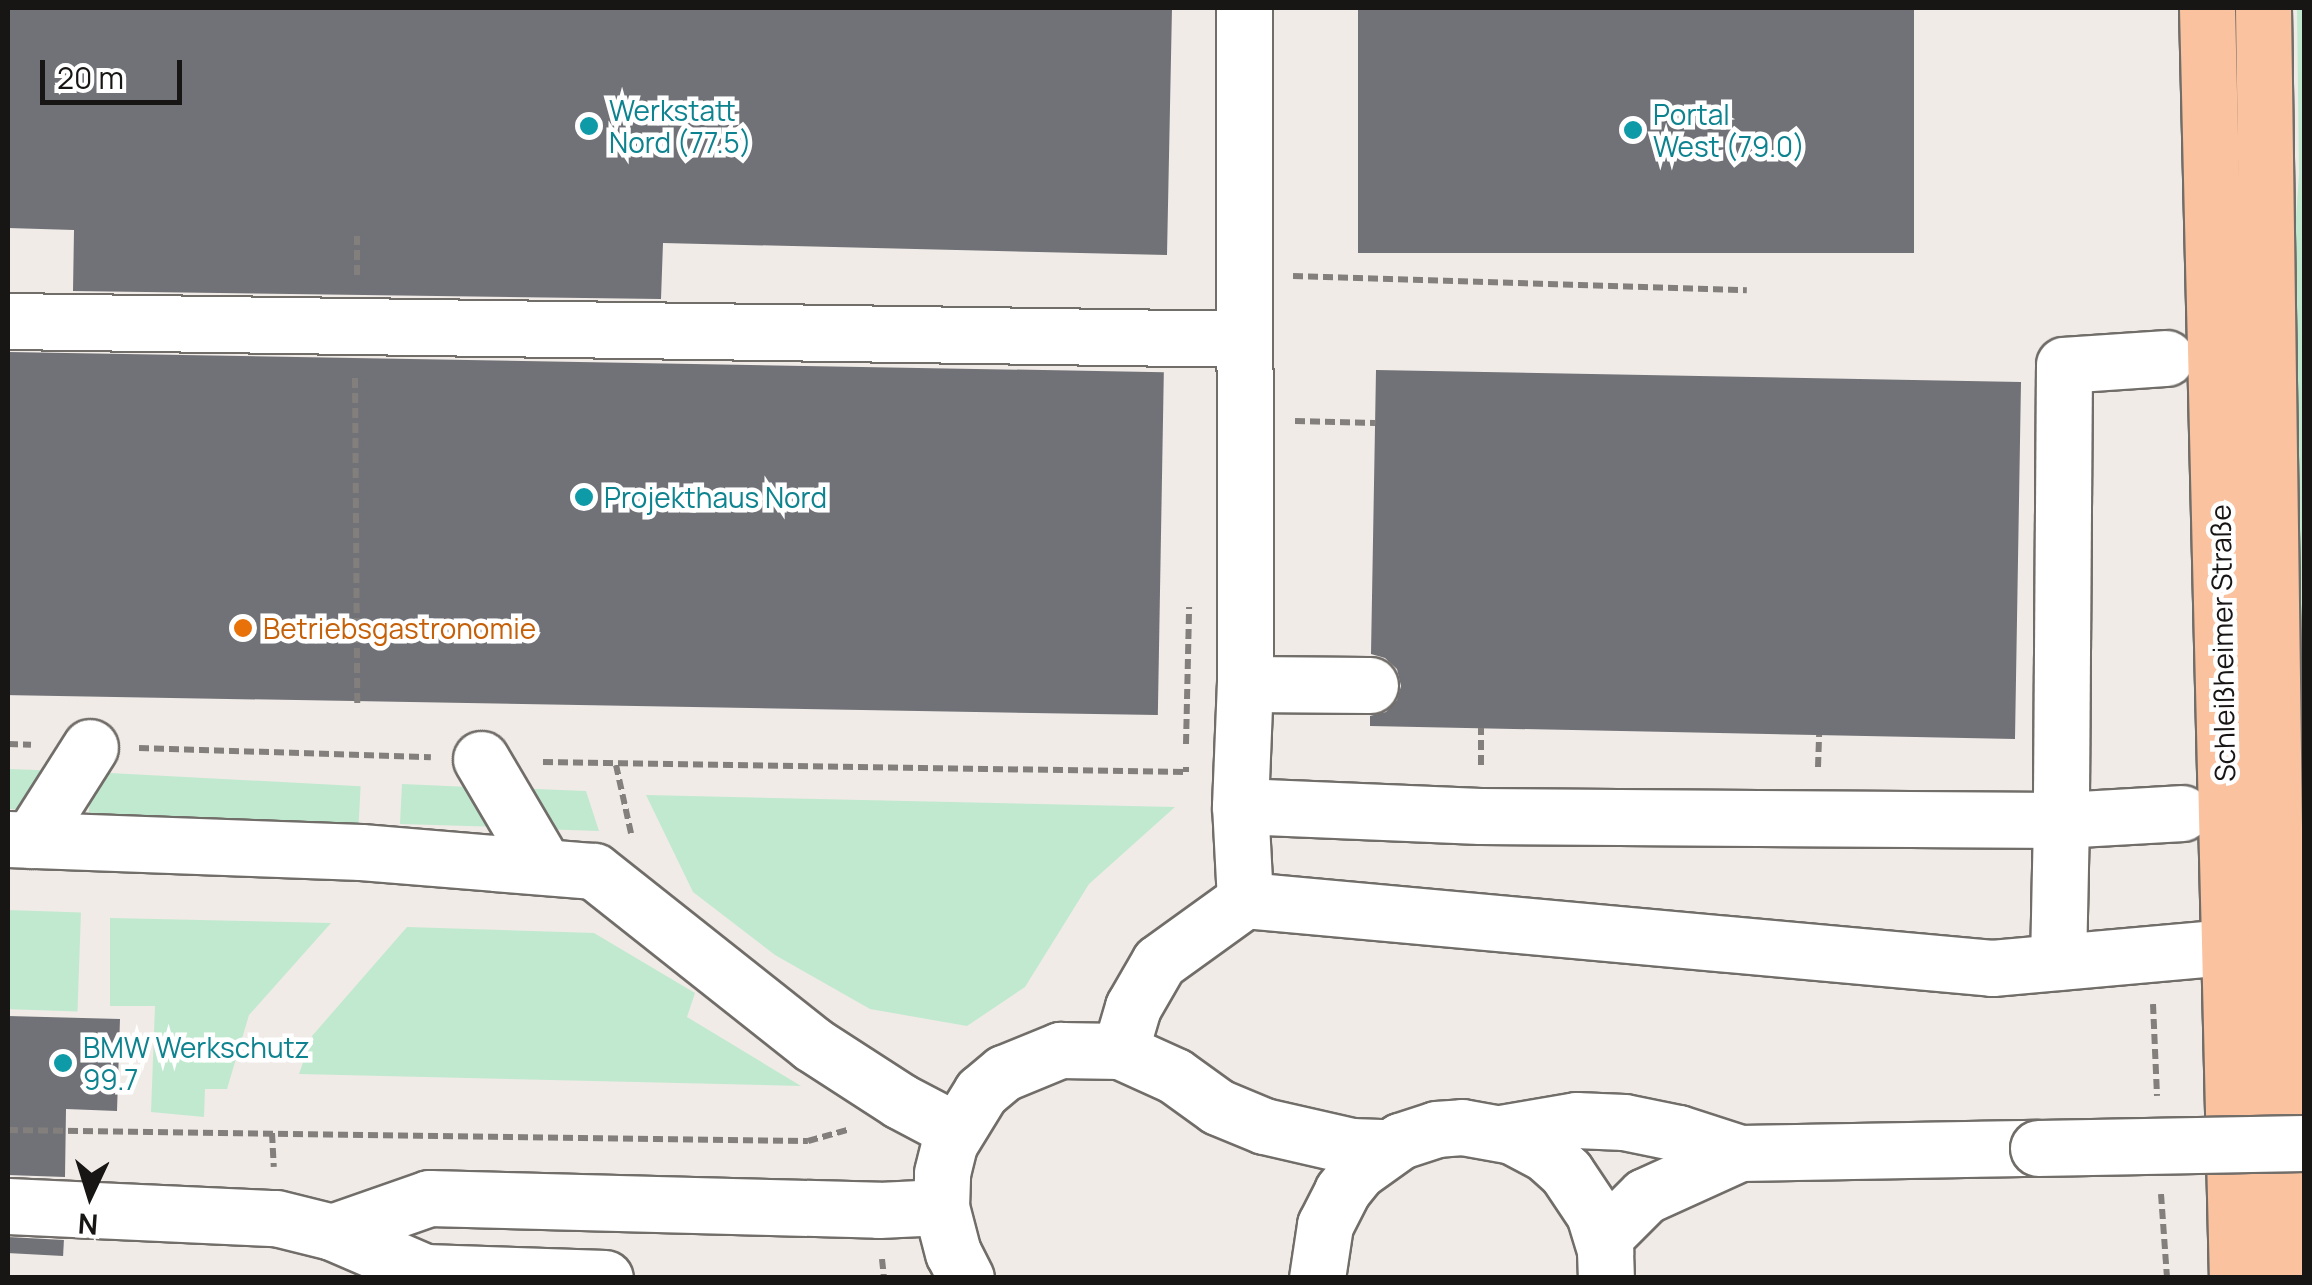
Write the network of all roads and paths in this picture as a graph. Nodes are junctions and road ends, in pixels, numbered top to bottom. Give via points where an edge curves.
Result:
1 (1244, 8) edge
2 (2207, 8) edge
3 (2262, 8) edge
4 (357, 236) dead end
5 (1275, 276) dead end
6 (356, 282) dead end
7 (1747, 290) dead end
8 (8, 321) edge
9 (1244, 338) junction
10 (2166, 358) dead end
11 (355, 374) dead end
12 (1244, 420) junction
13 (1375, 423) dead end
14 (1244, 684) junction
15 (1370, 685) dead end
16 (358, 704) dead end
17 (8, 744) edge
18 (90, 746) junction
19 (481, 760) junction
20 (1186, 772) dead end
21 (2288, 790) edge
22 (1240, 806) junction
23 (2182, 814) dead end
24 (2061, 820) junction
25 (19, 840) edge
26 (544, 866) junction
27 (1245, 900) junction
28 (2228, 947) junction
29 (2058, 962) junction
30 (1120, 1051) junction
31 (900, 1101) junction
32 (8, 1130) edge
33 (955, 1130) junction
34 (1500, 1133) junction
35 (2304, 1143) edge
36 (1388, 1147) junction
37 (1740, 1154) junction
38 (8, 1206) edge
39 (941, 1208) junction
40 (332, 1255) edge
41 (1604, 1258) edge
42 (606, 1278) edge
43 (966, 1278) edge
44 (1317, 1278) edge
45 (2237, 1278) edge
46 (2280, 1278) edge

1 - 9 street
2 - 28 main road, Schleißheimer Straße
3 - 21 main road, Schleißheimer Straße
4 - 6 path
5 - 7 path
8 - 9 street
9 - 12 street
10 - 24 street via 2064,366 2038,707
11 - 16 path
12 - 13 path
12 - 14 street
14 - 15 street
14 - 22 street
17 - 18 path
18 - 19 path
18 - 25 street
19 - 20 path
19 - 26 street
21 - 46 main road, Schleißheimer Straße
22 - 24 street via 1480,816
22 - 27 street
23 - 24 street
24 - 29 street
25 - 26 street
26 - 31 street via 594,871 812,1044
27 - 29 street via 1992,968
27 - 30 street via 1159,962 1133,1007
28 - 29 street
28 - 45 main road, Schleißheimer Straße
30 - 33 street via 1060,1050 1031,1059 982,1092
30 - 36 street via 1264,1126 1352,1146
31 - 32 path via 874,1122 808,1141
31 - 33 street
33 - 39 street via 942,1173
34 - 36 street via 1436,1129
34 - 37 street via 1576,1120 1624,1122
34 - 41 street via 1536,1147 1566,1172 1588,1202
35 - 37 street, bridge
36 - 44 street via 1335,1201 1321,1237
37 - 41 street via 1645,1196
38 - 40 street via 276,1218
39 - 40 street via 429,1198
39 - 43 street
40 - 42 street via 425,1272

